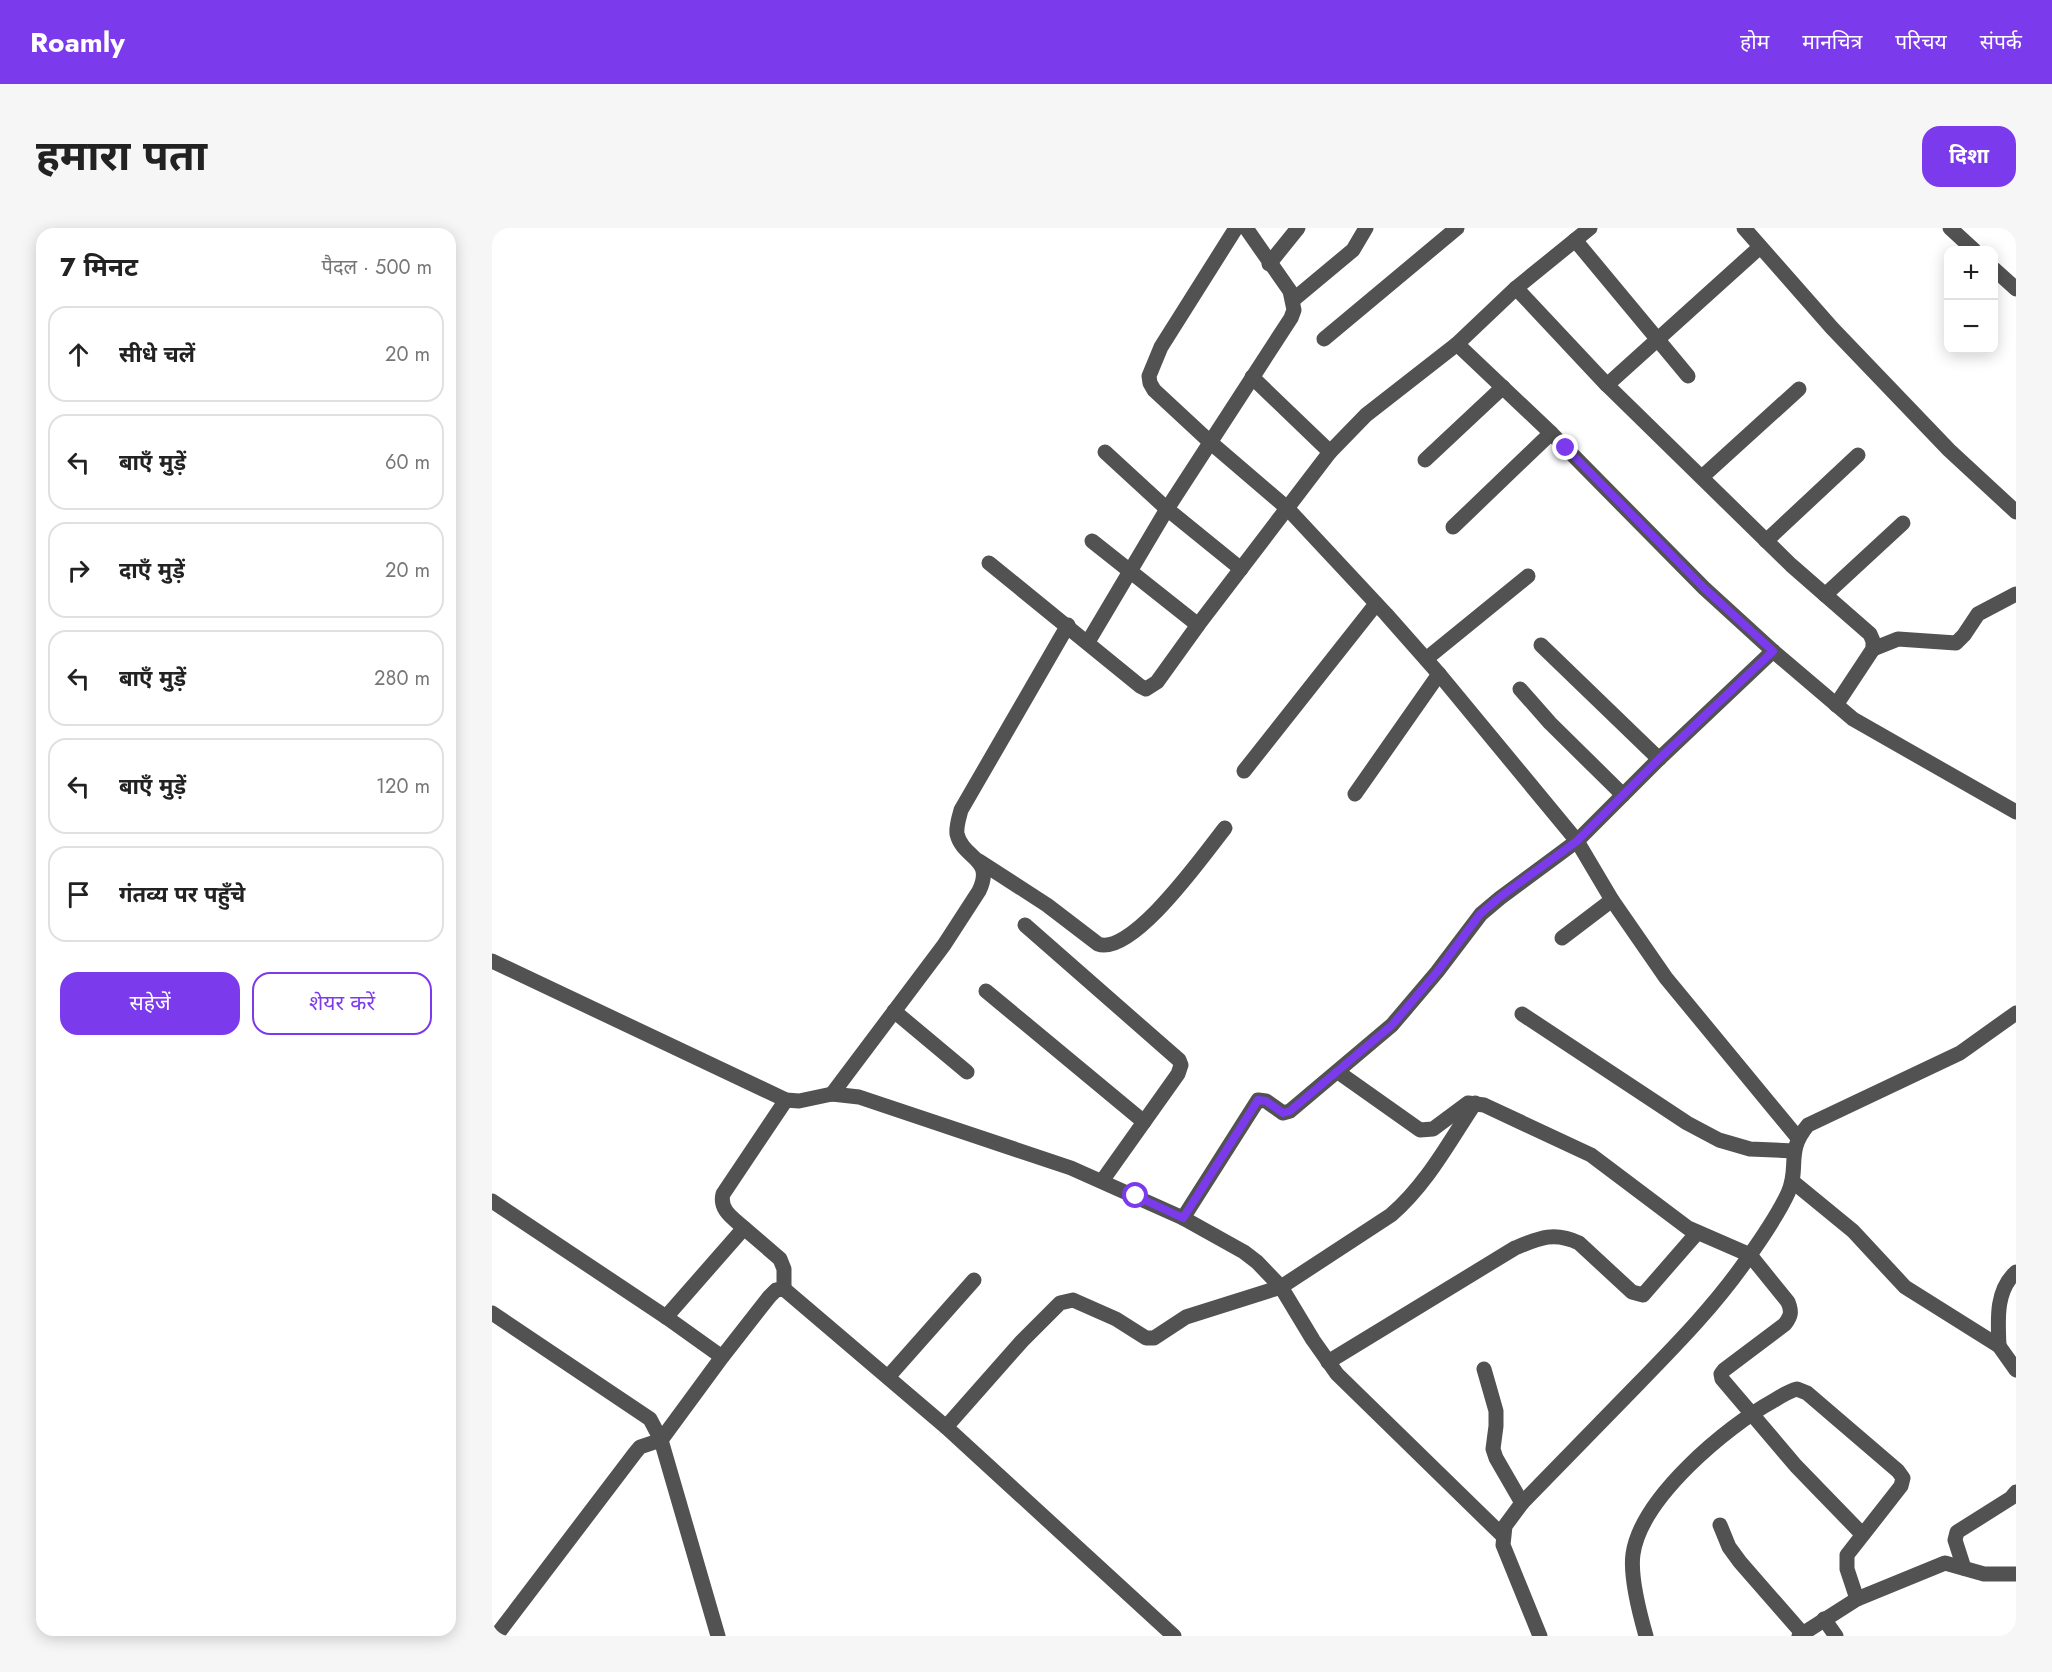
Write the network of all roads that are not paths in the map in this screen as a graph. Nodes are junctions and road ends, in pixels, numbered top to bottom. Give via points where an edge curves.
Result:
1 (1236, 228) edge
2 (1246, 228) edge
3 (1298, 228) edge
4 (1366, 228) edge
5 (1380, 228) edge
6 (1457, 228) edge
7 (1590, 228) edge
8 (1744, 228) edge
9 (1950, 228) edge
10 (1575, 240) junction
11 (1970, 246) edge
12 (1760, 247) junction
13 (1353, 250) junction
14 (1269, 264) junction
15 (1998, 273) edge
16 (1516, 288) junction
17 (2016, 289) edge
18 (1293, 300) junction
19 (1657, 337) junction
20 (1324, 339) dead end
21 (1457, 344) junction
22 (1688, 376) dead end
23 (1252, 377) junction
24 (1607, 385) junction
25 (1503, 387) junction
26 (1799, 389) dead end
27 (1551, 433) junction
28 (1210, 442) junction
29 (1105, 452) dead end
30 (1330, 452) junction
31 (1858, 454) dead end
32 (1425, 460) dead end
33 (1702, 477) junction
34 (1167, 508) junction
35 (1287, 508) junction
36 (2016, 512) edge
37 (1903, 523) dead end
38 (1454, 527) dead end
39 (1092, 541) dead end
40 (1766, 541) junction
41 (989, 563) dead end
42 (1241, 568) junction
43 (1131, 570) junction
44 (1528, 576) dead end
45 (1826, 594) junction
46 (2016, 594) edge
47 (1376, 604) junction
48 (1068, 625) junction
49 (1198, 625) junction
50 (1088, 642) junction
51 (1541, 645) dead end
52 (1873, 649) junction
53 (1773, 651) junction
54 (1425, 659) junction
55 (1439, 674) junction
56 (1520, 689) dead end
57 (1836, 705) junction
58 (1659, 759) junction
59 (1244, 771) dead end
60 (1355, 794) dead end
61 (1623, 795) junction
62 (2016, 812) edge
63 (1225, 828) dead end
64 (1577, 841) junction
65 (979, 861) junction
66 (1612, 900) junction
67 (1025, 925) dead end
68 (1562, 938) dead end
69 (492, 961) edge
70 (986, 991) dead end
71 (894, 1011) junction
72 (2016, 1013) edge
73 (1522, 1014) dead end
74 (967, 1072) dead end
75 (1338, 1072) junction
76 (832, 1094) junction
77 (786, 1100) junction
78 (1475, 1103) junction
79 (1144, 1122) junction
80 (1796, 1144) junction
81 (1102, 1181) junction
82 (1792, 1182) junction
83 (492, 1201) edge
84 (1183, 1218) junction
85 (744, 1228) junction
86 (1697, 1233) junction
87 (1750, 1255) junction
88 (2016, 1272) edge
89 (974, 1280) dead end
90 (1281, 1287) junction
91 (784, 1290) junction
92 (492, 1313) edge
93 (666, 1317) junction
94 (2000, 1346) junction
95 (722, 1357) junction
96 (1328, 1362) junction
97 (1484, 1369) dead end
98 (2016, 1370) edge
99 (888, 1377) junction
100 (1752, 1413) junction
101 (946, 1427) junction
102 (661, 1440) junction
103 (2016, 1492) edge
104 (1522, 1503) junction
105 (1720, 1525) dead end
106 (1862, 1534) junction
107 (1503, 1536) junction
108 (1964, 1568) junction
109 (2016, 1574) edge
110 (1857, 1599) junction
111 (1824, 1619) junction
112 (1800, 1635) edge
113 (496, 1636) edge
114 (718, 1636) edge
115 (1174, 1636) edge
116 (1540, 1636) edge
117 (1646, 1636) edge
118 (1836, 1636) edge

1 - 28 street via 1161,347 1149,376 1154,390
2 - 14 street
3 - 14 street
4 - 13 street
5 - 13 street
6 - 20 street
7 - 10 street
8 - 12 street
9 - 11 street
10 - 16 street
10 - 19 street
12 - 19 street
12 - 36 street via 1949,450
13 - 18 street
14 - 18 street
15 - 17 street
16 - 21 street
16 - 24 street
18 - 23 street via 1291,318
19 - 22 street
19 - 24 street
21 - 25 street
21 - 30 street via 1366,415
23 - 28 street
23 - 30 street
24 - 33 street
25 - 27 street
25 - 32 street
26 - 33 street
27 - 38 street
27 - 53 street via 1704,588
28 - 34 street
28 - 35 street
29 - 34 street
30 - 35 street
31 - 40 street
33 - 40 street
34 - 42 street
34 - 43 street
35 - 42 street
35 - 47 street
37 - 45 street
39 - 43 street
40 - 45 street
41 - 48 street
42 - 49 street
43 - 49 street
43 - 50 street
44 - 54 street
45 - 52 street via 1870,634
46 - 52 street via 1978,614 1956,643 1898,639
47 - 54 street
47 - 59 street
48 - 50 street
48 - 65 street via 961,810 957,833
49 - 50 street via 1157,682 1146,688
51 - 58 street
52 - 57 street
53 - 57 street
53 - 58 street
54 - 55 street
55 - 60 street
55 - 64 street
56 - 61 street
57 - 62 street via 1868,729
58 - 61 street
61 - 64 street
63 - 65 street via 1147,922 1106,946
64 - 66 street
64 - 75 street via 1480,914 1392,1025
65 - 71 street via 984,870 979,891
66 - 68 street
66 - 80 street via 1666,978
67 - 79 street via 1179,1060 1178,1074
69 - 77 street
70 - 79 street
71 - 74 street
71 - 76 street
72 - 80 street via 1960,1053 1808,1125
73 - 80 street via 1719,1140 1750,1149
75 - 78 street via 1420,1130 1433,1129 1462,1106
75 - 84 street via 1287,1113 1258,1100
76 - 77 street
76 - 81 street via 860,1097
77 - 85 street via 723,1194 724,1209
78 - 86 street via 1591,1155
78 - 90 street via 1406,1202
79 - 81 street
80 - 82 street
81 - 84 street
82 - 87 street
82 - 94 street via 1853,1231 1905,1287
83 - 93 street
84 - 90 street via 1244,1252
85 - 91 street via 780,1259
85 - 93 street
86 - 87 street
86 - 96 street via 1643,1295 1632,1292 1579,1243 1555,1236 1537,1239 1515,1248
87 - 100 street via 1791,1310 1785,1324 1721,1374
87 - 104 street via 1704,1316
88 - 94 street via 2001,1294
89 - 99 street
90 - 96 street
90 - 101 street via 1186,1317 1154,1338 1146,1338 1116,1319 1073,1300 1060,1303
91 - 95 street via 776,1290 769,1297
91 - 99 street
92 - 102 street via 639,1410 650,1419
93 - 95 street
94 - 98 street
95 - 102 street
96 - 107 street via 1414,1452
97 - 104 street via 1496,1411 1493,1449
99 - 101 street
100 - 106 street via 1796,1466
100 - 106 street via 1792,1390 1803,1390 1898,1472 1903,1478 1901,1486
100 - 117 street via 1715,1441 1676,1481 1646,1520 1632,1566
101 - 115 street
102 - 113 street via 640,1447
102 - 114 street
103 - 108 street via 1957,1532 1955,1540
104 - 107 street via 1509,1519
105 - 112 street via 1729,1547
106 - 110 street via 1846,1561
107 - 116 street via 1503,1545
108 - 109 street via 1984,1574
108 - 110 street via 1945,1563
110 - 111 street
111 - 112 street
111 - 118 street

